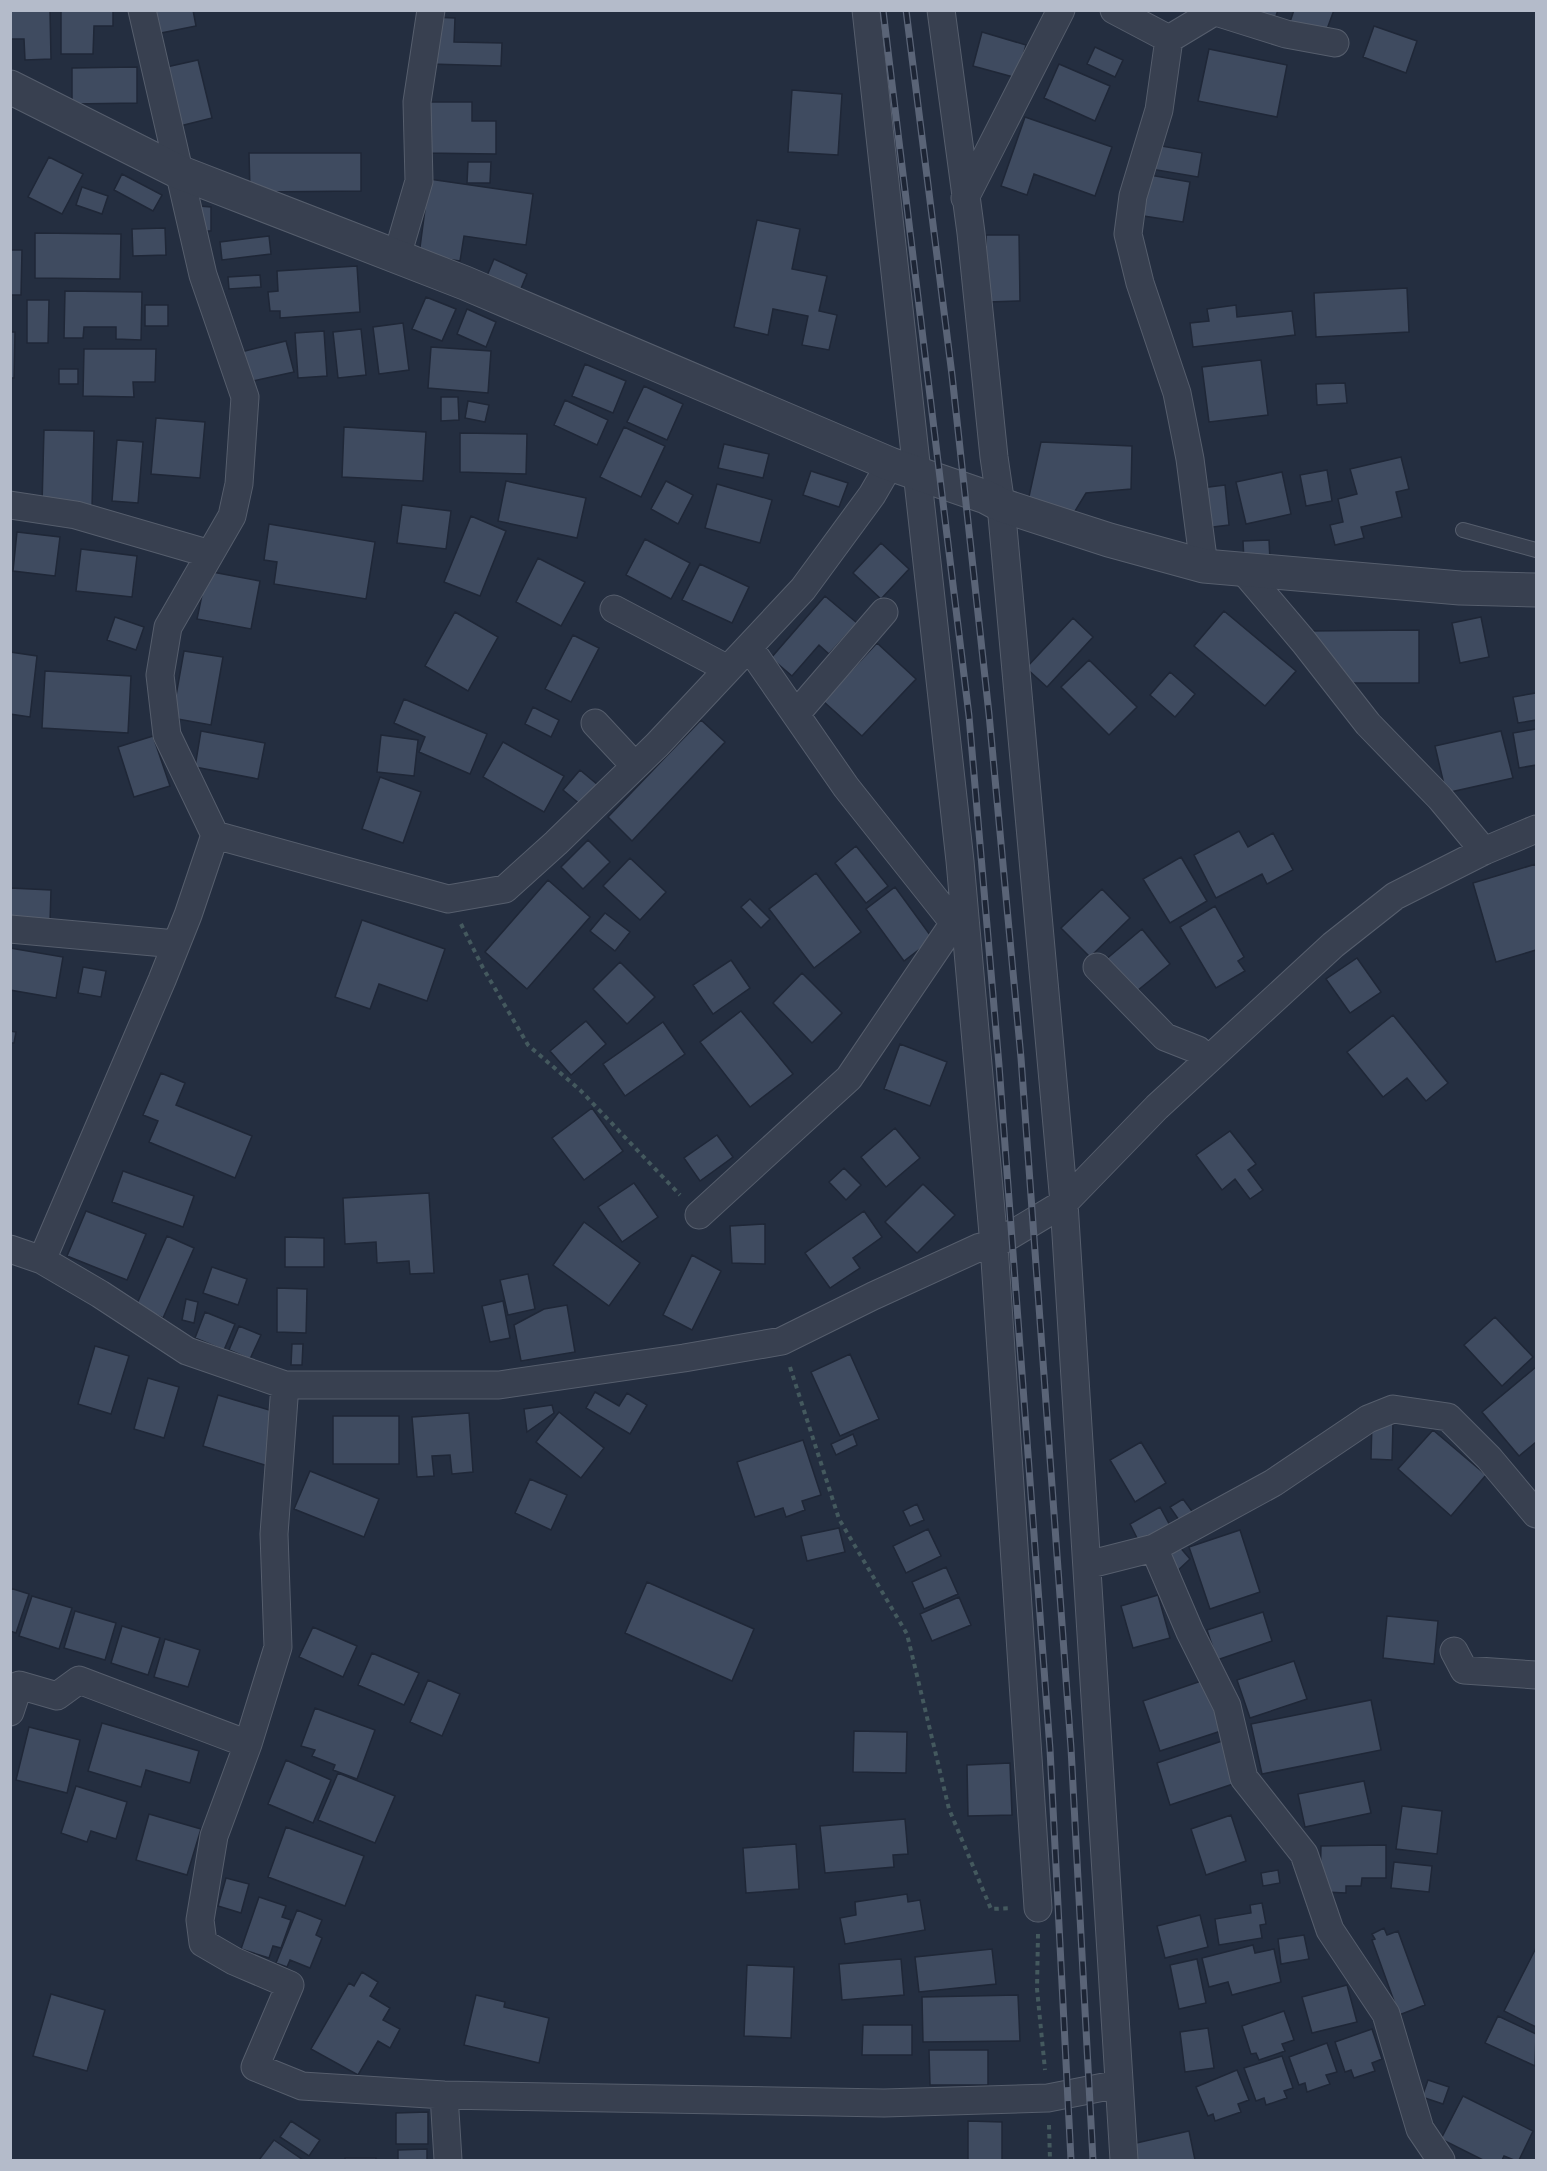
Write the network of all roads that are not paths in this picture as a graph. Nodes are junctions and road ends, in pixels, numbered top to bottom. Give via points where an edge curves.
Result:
1 (142, 10) edge
2 (432, 10) edge
3 (866, 10) edge
4 (941, 10) edge
5 (1061, 10) edge
6 (1114, 10) edge
7 (1216, 11) edge
8 (1169, 39) junction
9 (1335, 44) dead end
10 (10, 87) edge
11 (179, 172) junction
12 (965, 198) junction
13 (397, 256) junction
14 (904, 469) junction
15 (10, 505) edge
16 (1001, 505) junction
17 (1463, 530) dead end
18 (1536, 550) edge
19 (210, 554) junction
20 (1204, 566) junction
21 (1242, 569) junction
22 (1536, 590) edge
23 (615, 609) dead end
24 (884, 612) dead end
25 (749, 647) junction
26 (728, 669) junction
27 (796, 714) junction
28 (595, 723) dead end
29 (635, 766) junction
30 (1536, 829) edge
31 (215, 835) junction
32 (1484, 850) junction
33 (10, 929) edge
34 (176, 945) junction
35 (1097, 967) dead end
36 (1203, 1055) junction
37 (1064, 1203) junction
38 (699, 1215) road end
39 (994, 1245) junction
40 (10, 1250) edge
41 (42, 1260) junction
42 (285, 1385) junction
43 (1536, 1514) edge
44 (1154, 1548) junction
45 (1087, 1565) junction
46 (1454, 1652) dead end
47 (1536, 1675) edge
48 (10, 1712) edge
49 (248, 1744) junction
50 (1038, 1908) road end
51 (1119, 2084) junction
52 (444, 2095) junction
53 (448, 2160) edge
54 (1124, 2160) edge
55 (1441, 2160) edge

1 - 11 street
2 - 13 street via 417,102 419,181
3 - 14 street
4 - 12 street
5 - 12 street
6 - 8 street
7 - 8 street
7 - 9 street via 1286,34
8 - 20 street via 1159,110 1132,196 1128,234 1177,393
10 - 11 street
11 - 13 street
11 - 19 street via 203,275 245,397 239,484 232,516
12 - 16 street
13 - 14 street
14 - 16 street via 986,496
14 - 25 street via 872,495 803,589
14 - 39 street via 960,861
15 - 19 street via 76,514
16 - 20 street
16 - 37 street
17 - 18 lane
19 - 31 street via 168,627 160,675 167,735
20 - 21 street
21 - 22 street via 1460,588
21 - 32 street via 1368,724
23 - 26 street
24 - 27 street
25 - 26 street
25 - 27 street
26 - 29 street
27 - 38 street via 846,788 954,923 849,1078
28 - 29 street
29 - 31 street via 505,889 448,899
30 - 32 street
31 - 34 street
32 - 36 street via 1395,896
33 - 34 street
34 - 41 street
35 - 36 street via 1165,1037
36 - 37 street
37 - 39 street
37 - 45 street
39 - 42 street via 980,1247 782,1341 500,1385
39 - 50 street
40 - 41 street
41 - 42 street via 187,1351
42 - 49 street via 274,1534 278,1647
43 - 44 street via 1448,1417 1393,1409 1368,1419 1273,1483
44 - 45 street
44 - 55 street via 1227,1706 1244,1778 1304,1854 1330,1930 1386,2014 1420,2129
45 - 51 street
46 - 47 street via 1464,1670
48 - 49 street via 19,1685 57,1696 80,1680
49 - 52 street via 214,1836 200,1920 203,1943 290,1985 255,2067 302,2086
51 - 52 street via 1048,2098 884,2103
51 - 54 street
52 - 53 street

